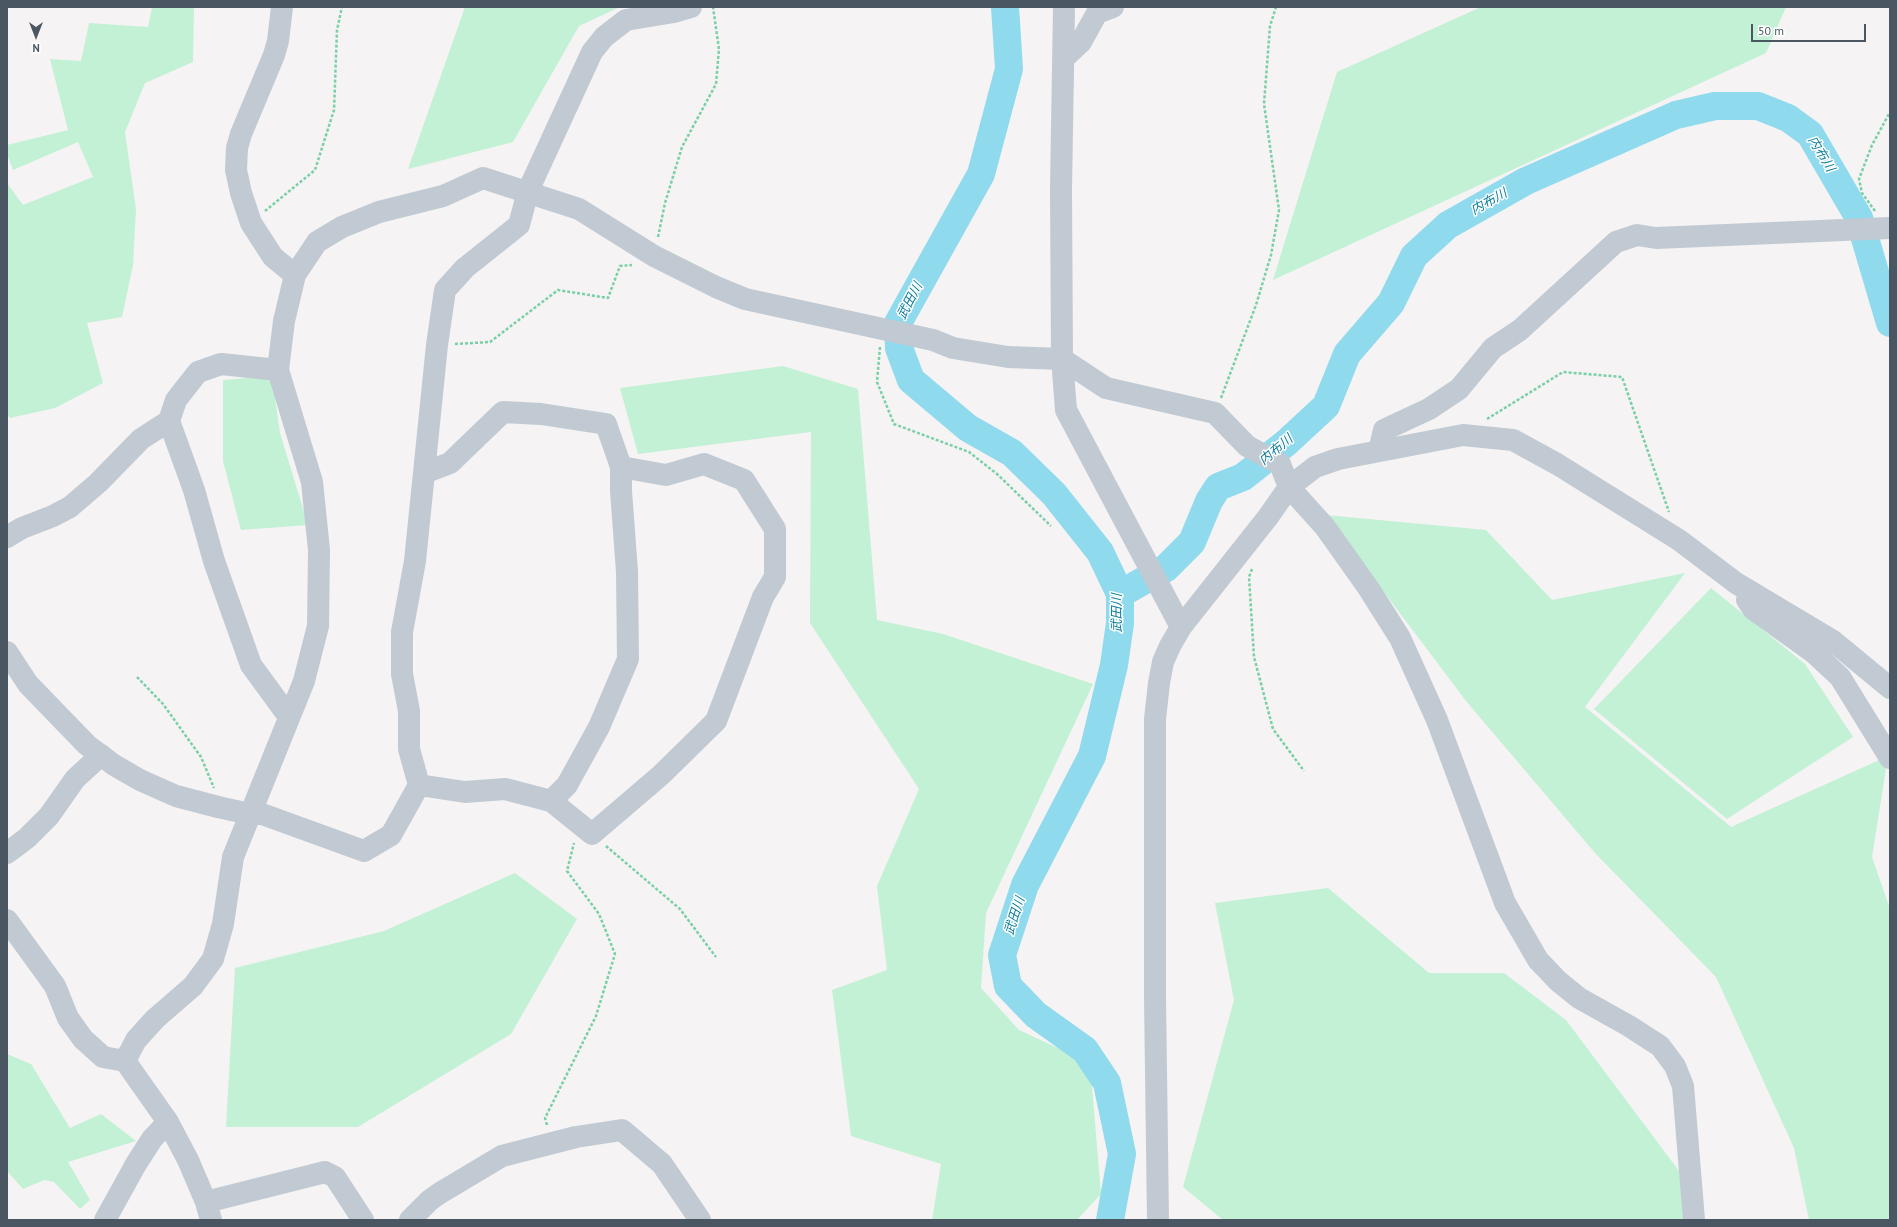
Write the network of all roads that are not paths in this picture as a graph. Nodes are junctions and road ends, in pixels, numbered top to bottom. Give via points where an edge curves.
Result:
1 (282, 7) edge
2 (691, 7) edge
3 (1064, 7) edge
4 (1113, 7) edge
5 (1064, 58) junction
6 (528, 192) junction
7 (1889, 228) edge
8 (295, 274) junction
9 (1062, 359) junction
10 (278, 370) junction
11 (169, 421) junction
12 (1379, 451) junction
13 (621, 467) junction
14 (424, 473) junction
15 (1289, 487) junction
16 (7, 537) edge
17 (1736, 583) junction
18 (1177, 619) junction
19 (7, 652) edge
20 (1890, 688) edge
21 (289, 717) junction
22 (101, 755) junction
23 (1890, 758) edge
24 (419, 785) junction
25 (551, 801) junction
26 (250, 814) junction
27 (7, 853) edge
28 (7, 920) edge
29 (125, 1061) junction
30 (168, 1122) junction
31 (208, 1211) edge
32 (106, 1220) edge
33 (363, 1220) edge
34 (410, 1220) edge
35 (700, 1220) edge
36 (1158, 1220) edge
37 (1694, 1220) edge

1 - 8 street via 278,41 248,114 237,148 236,170 251,223 273,257
2 - 6 street via 626,20 604,37 592,52
3 - 5 street
4 - 5 street via 1097,12 1081,42
5 - 9 street via 1061,190
6 - 8 street via 483,178 443,196 379,212 342,227 317,242
6 - 9 street via 580,209 654,256 745,299 933,340 953,348 1008,357
6 - 14 street via 518,225 465,268 445,290
7 - 12 street via 1656,238 1637,235 1616,242 1520,330 1493,348 1459,389 1429,409 1384,430
8 - 10 street via 284,320
9 - 15 street via 1106,388 1215,413 1247,446 1280,464
9 - 18 street via 1066,410
10 - 11 street via 221,364 198,372 176,400
10 - 21 street via 312,482 319,550 318,626 304,682
11 - 16 street via 141,439 98,483 70,507
11 - 21 street via 251,665
12 - 15 street via 1338,459 1315,467
12 - 17 street via 1463,434 1513,440 1557,464 1679,540
13 - 14 street via 606,424 541,414 503,412 450,463
13 - 25 street via 627,572 628,660 599,727 567,785
13 - 25 street via 666,475 704,464 744,480 775,529 775,577 762,597 716,721 662,775 586,829
14 - 24 street via 415,561 402,632 402,674 409,711 409,749
15 - 18 street via 1268,517
15 - 37 street via 1325,527 1400,638 1437,720 1505,903 1538,960 1579,998 1660,1046 1675,1066 1683,1086
17 - 20 street via 1833,641
17 - 23 street via 1753,609 1813,652 1840,677
18 - 36 street via 1163,662 1155,718 1154,997
19 - 22 street via 28,684 87,745
21 - 26 street
22 - 26 street via 140,780 176,796
22 - 27 street via 74,779 49,816
24 - 25 street via 465,792 505,789
24 - 26 street via 391,835 364,851 262,814
26 - 29 street via 233,857 223,924 213,959 193,986 155,1019 136,1040
28 - 29 street via 55,986 68,1018 83,1039 103,1057
29 - 30 street
30 - 31 street via 188,1160
30 - 32 street via 152,1139 136,1164
31 - 33 street via 325,1172 335,1177
34 - 35 street via 440,1193 502,1156 552,1143 622,1130 662,1164

